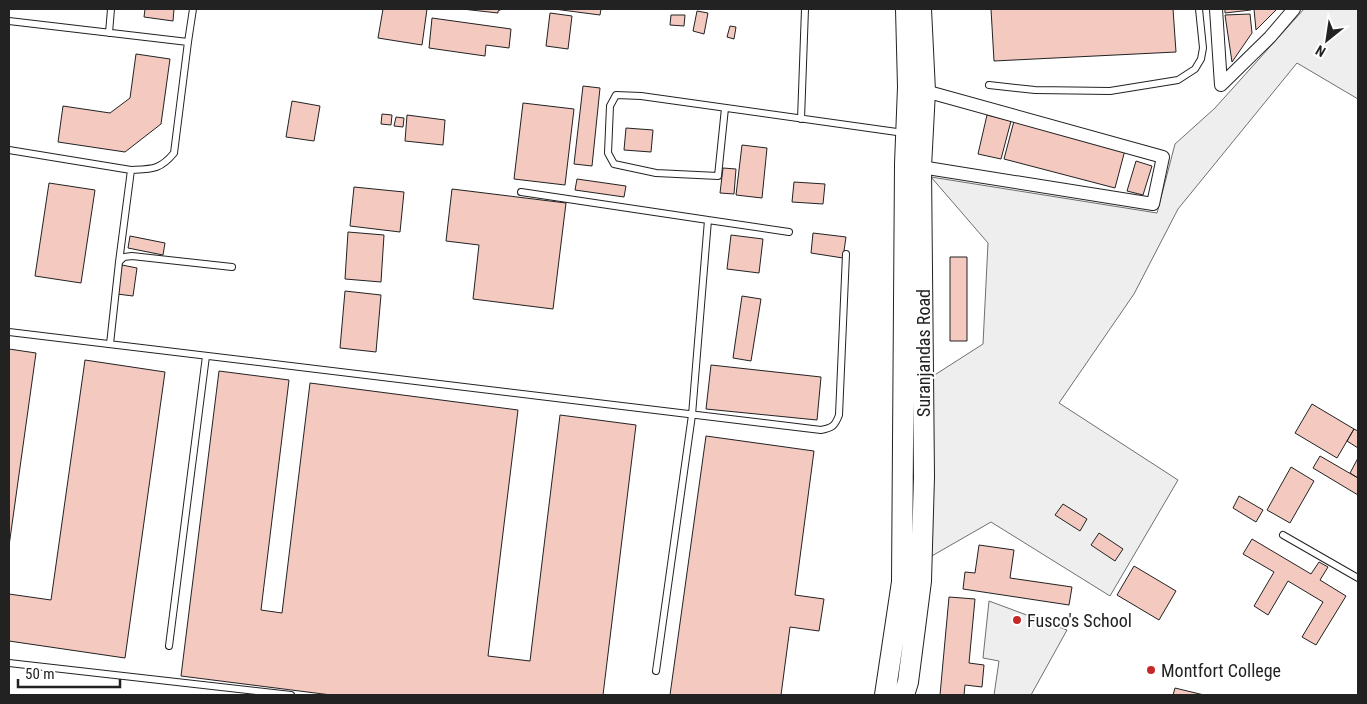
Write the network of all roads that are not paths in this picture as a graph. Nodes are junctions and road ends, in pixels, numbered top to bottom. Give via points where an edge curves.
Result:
1 (111, 9) edge
2 (193, 9) edge
3 (805, 9) edge
4 (906, 9) edge
5 (921, 9) edge
6 (1200, 9) edge
7 (1216, 9) edge
8 (1291, 10) edge
9 (9, 20) edge
10 (108, 33) junction
11 (188, 42) junction
12 (989, 85) dead end
13 (925, 92) junction
14 (725, 108) junction
15 (801, 119) junction
16 (915, 134) junction
17 (9, 150) edge
18 (921, 167) junction
19 (131, 170) junction
20 (521, 192) dead end
21 (708, 220) junction
22 (790, 232) dead end
23 (846, 254) dead end
24 (119, 262) junction
25 (232, 267) dead end
26 (9, 332) edge
27 (110, 344) junction
28 (206, 356) junction
29 (692, 415) junction
30 (1282, 536) dead end
31 (1358, 578) edge
32 (168, 646) dead end
33 (9, 663) edge
34 (656, 671) dead end
35 (291, 695) edge
36 (885, 695) edge
37 (904, 695) edge

1 - 10 lane
2 - 11 lane
3 - 15 lane
4 - 16 main road, Suranjandas Road via 908,87
5 - 13 main road, Suranjandas Road
6 - 12 lane via 1201,60 1195,69 1178,80 1110,92
7 - 8 street via 1222,85 1270,37
9 - 10 lane
10 - 11 lane
11 - 19 lane via 174,153 157,168
13 - 16 main road, Suranjandas Road
13 - 18 street via 1163,157 1153,204
14 - 14 lane via 616,95 610,106 608,152 614,164 656,173 718,176
14 - 15 lane
15 - 16 lane
16 - 18 main road, Suranjandas Road
16 - 36 main road, Suranjandas Road via 905,173 902,582
17 - 19 lane
18 - 37 main road, Suranjandas Road via 924,477 921,571
19 - 24 lane
20 - 21 lane
21 - 22 lane
21 - 29 lane
23 - 29 lane via 836,424 821,430
24 - 25 lane via 132,256
24 - 27 lane
26 - 27 lane
27 - 28 lane
28 - 29 lane
28 - 32 lane
29 - 34 lane
30 - 31 lane
33 - 35 lane

